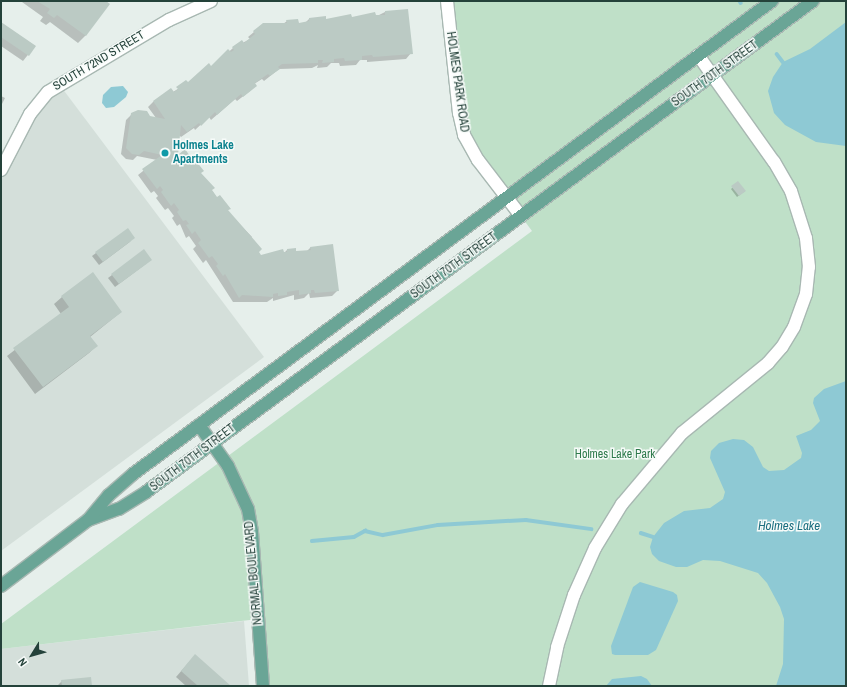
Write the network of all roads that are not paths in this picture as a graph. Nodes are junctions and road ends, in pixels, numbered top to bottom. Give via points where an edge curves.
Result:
1 (211, 1) edge
2 (446, 1) edge
3 (772, 1) edge
4 (813, 1) edge
5 (698, 56) junction
6 (712, 75) junction
7 (1, 170) edge
8 (507, 198) junction
9 (521, 216) junction
10 (199, 425) junction
11 (212, 443) junction
12 (88, 520) junction
13 (1, 586) edge
14 (263, 686) edge
15 (549, 686) edge

1 - 7 street, SOUTH 72ND STREET via 169,20 48,92 30,114
2 - 8 street, HOLMES PARK ROAD via 462,129 474,154
3 - 5 main road, SOUTH 70TH STREET
4 - 6 main road, SOUTH 70TH STREET
5 - 6 street
5 - 8 main road, SOUTH 70TH STREET
6 - 9 main road, SOUTH 70TH STREET
6 - 15 street via 774,162 791,191 806,238 809,267 806,294 794,327 768,363 682,433 622,504 595,548 574,595 557,647
8 - 9 street, HOLMES PARK ROAD
8 - 10 main road, SOUTH 70TH STREET
9 - 11 main road, SOUTH 70TH STREET
10 - 11 main road, NORMAL BOULEVARD
10 - 12 main road, SOUTH 70TH STREET via 119,485
11 - 12 main road, SOUTH 70TH STREET via 131,502 108,514
11 - 14 main road, NORMAL BOULEVARD via 238,484 250,518
12 - 13 main road, SOUTH 70TH STREET

